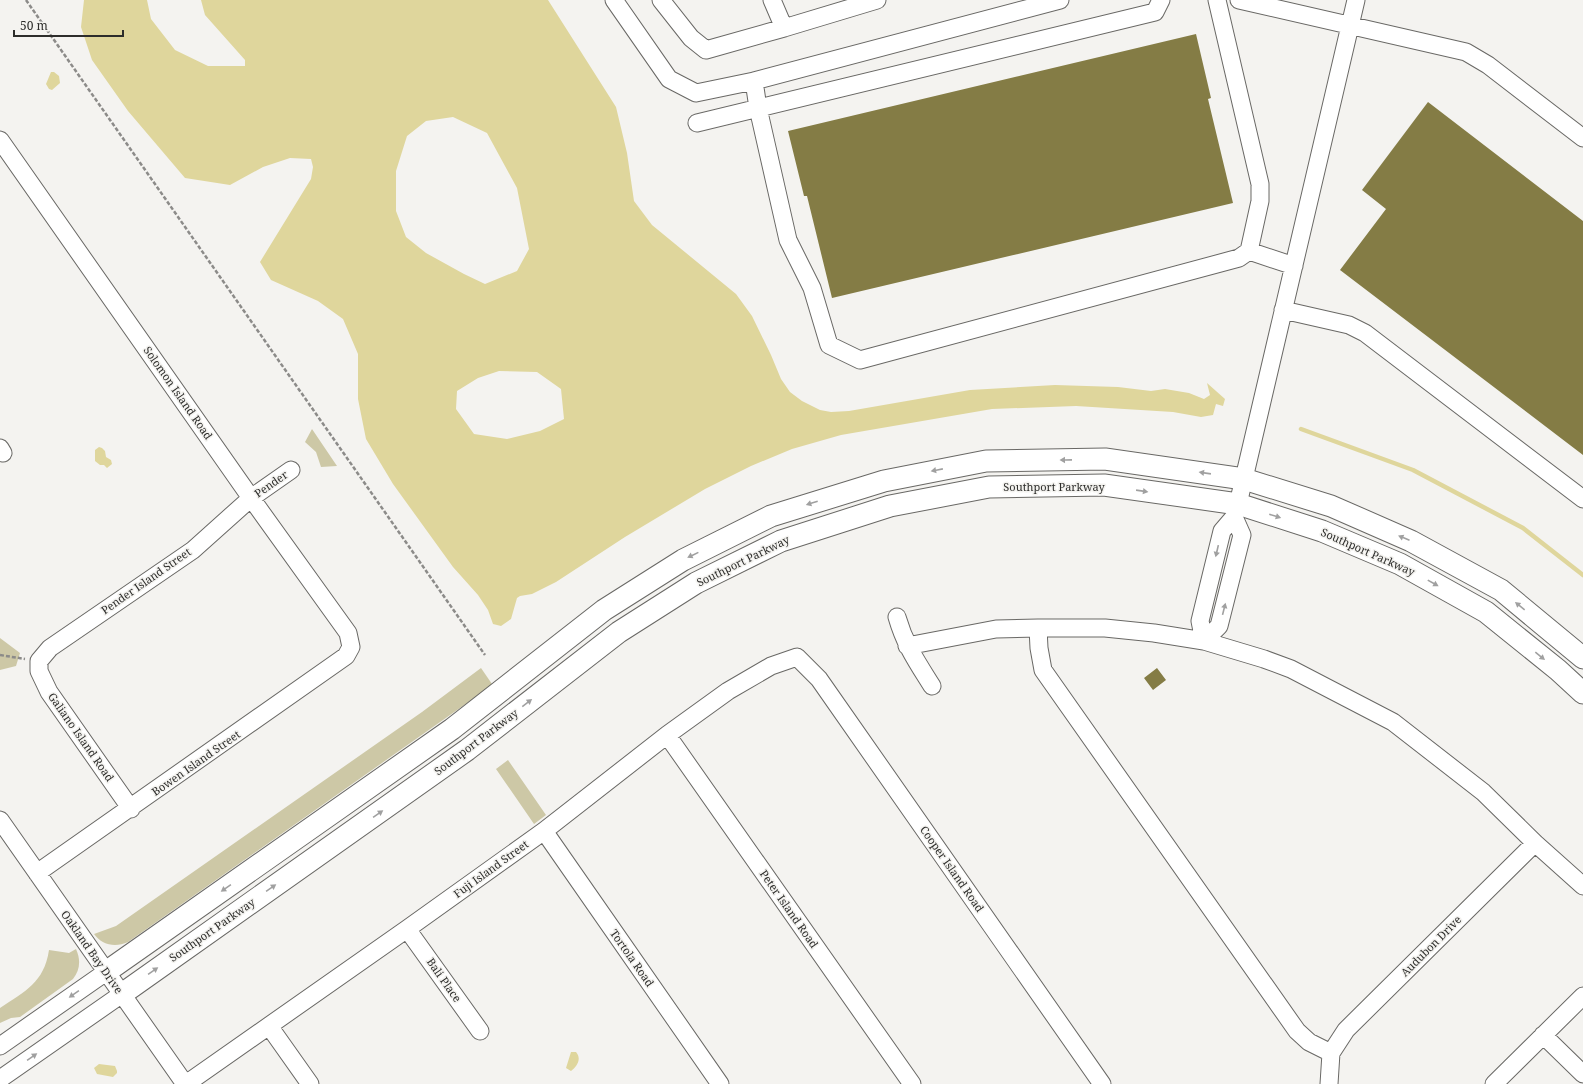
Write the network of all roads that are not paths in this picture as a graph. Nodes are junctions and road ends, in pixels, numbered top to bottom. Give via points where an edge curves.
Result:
1 (614, 0) edge
2 (661, 0) edge
3 (772, 0) edge
4 (877, 0) edge
5 (1060, 0) edge
6 (1161, 0) edge
7 (1216, 0) edge
8 (1239, 0) edge
9 (1356, 0) edge
10 (1350, 25) junction
11 (784, 28) junction
12 (754, 81) junction
13 (758, 108) junction
14 (697, 123) dead end
15 (1583, 138) edge
16 (0, 140) edge
17 (1249, 251) junction
18 (1294, 266) junction
19 (1283, 310) junction
20 (291, 470) dead end
21 (1244, 479) junction
22 (251, 498) junction
23 (1583, 499) edge
24 (1236, 511) junction
25 (897, 617) dead end
26 (1038, 628) junction
27 (1204, 641) junction
28 (908, 646) junction
29 (350, 647) joint
30 (797, 657) joint
31 (1583, 658) edge
32 (39, 661) joint
33 (932, 686) dead end
34 (1583, 693) edge
35 (667, 735) junction
36 (131, 809) junction
37 (0, 820) edge
38 (544, 831) junction
39 (1535, 843) junction
40 (37, 873) junction
41 (1583, 886) edge
42 (407, 929) junction
43 (106, 972) junction
44 (122, 994) junction
45 (1583, 996) edge
46 (269, 1026) junction
47 (480, 1031) dead end
48 (1543, 1035) junction
49 (0, 1046) edge
50 (1331, 1053) junction
51 (1583, 1074) edge
52 (0, 1079) edge
53 (185, 1084) edge
54 (310, 1084) edge
55 (720, 1084) edge
56 (912, 1084) edge
57 (1102, 1084) edge
58 (1329, 1084) edge
59 (1494, 1084) edge

1 - 12 street via 669,79 696,93
2 - 11 street via 690,38 706,50
3 - 11 street
4 - 11 street
5 - 12 street
6 - 13 street via 1155,12
7 - 17 street via 1260,184 1260,201
8 - 10 street
9 - 10 street
10 - 15 street via 1466,52 1488,65
10 - 18 street
12 - 13 street
13 - 14 street
13 - 17 street via 788,240 812,288 829,345 860,360 1239,258
16 - 22 street, Solomon Island Road
17 - 18 street
18 - 19 street
19 - 21 street
19 - 23 street via 1349,325 1365,333
20 - 22 street, Pender
21 - 24 street
31 -> 21 main road via 1501,590 1411,541 1331,506
21 -> 43 main road via 1105,459 986,461 884,480 771,516 683,560 604,610 452,730
22 - 29 street, Solomon Island Road via 348,633
22 - 32 street, Pender Island Street via 193,550 50,648
24 - 27 street via 1242,535 1219,626
24 -> 34 main road, Southport Parkway via 1322,530 1400,564 1486,612
44 -> 24 main road, Southport Parkway via 467,750 619,632 696,582 781,541 890,506 989,487 1104,485
25 - 28 street
26 - 27 street via 1105,628 1154,632
26 - 28 street via 996,629
26 - 50 street via 1044,670 1296,1031 1309,1042
27 - 39 street via 1291,669 1393,722 1483,792
28 - 33 street
29 - 36 street, Bowen Island Street via 346,656
30 - 35 street, Fuji Island Street via 771,666 728,691
30 - 57 street, Cooper Island Road via 819,679
32 - 36 street, Galiano Island Road via 39,671 49,692
35 - 38 street, Fuji Island Street
35 - 56 street, Peter Island Road
36 - 40 street, Bowen Island Street
37 - 40 street, Oakland Bay Drive
38 - 42 street, Fuji Island Street
38 - 55 street, Tortola Road
39 - 41 street
39 - 50 street, Audubon Drive via 1346,1030
40 - 43 street, Oakland Bay Drive
42 - 46 street, Fuji Island Street
42 - 47 street, Bali Place
43 - 44 street, Oakland Bay Drive
43 -> 49 street
52 -> 44 street, Southport Parkway
44 - 53 street, Oakland Bay Drive
45 - 48 street
46 - 53 street, Fuji Island Street
46 - 54 street
48 - 51 street
48 - 59 street
50 - 58 street

